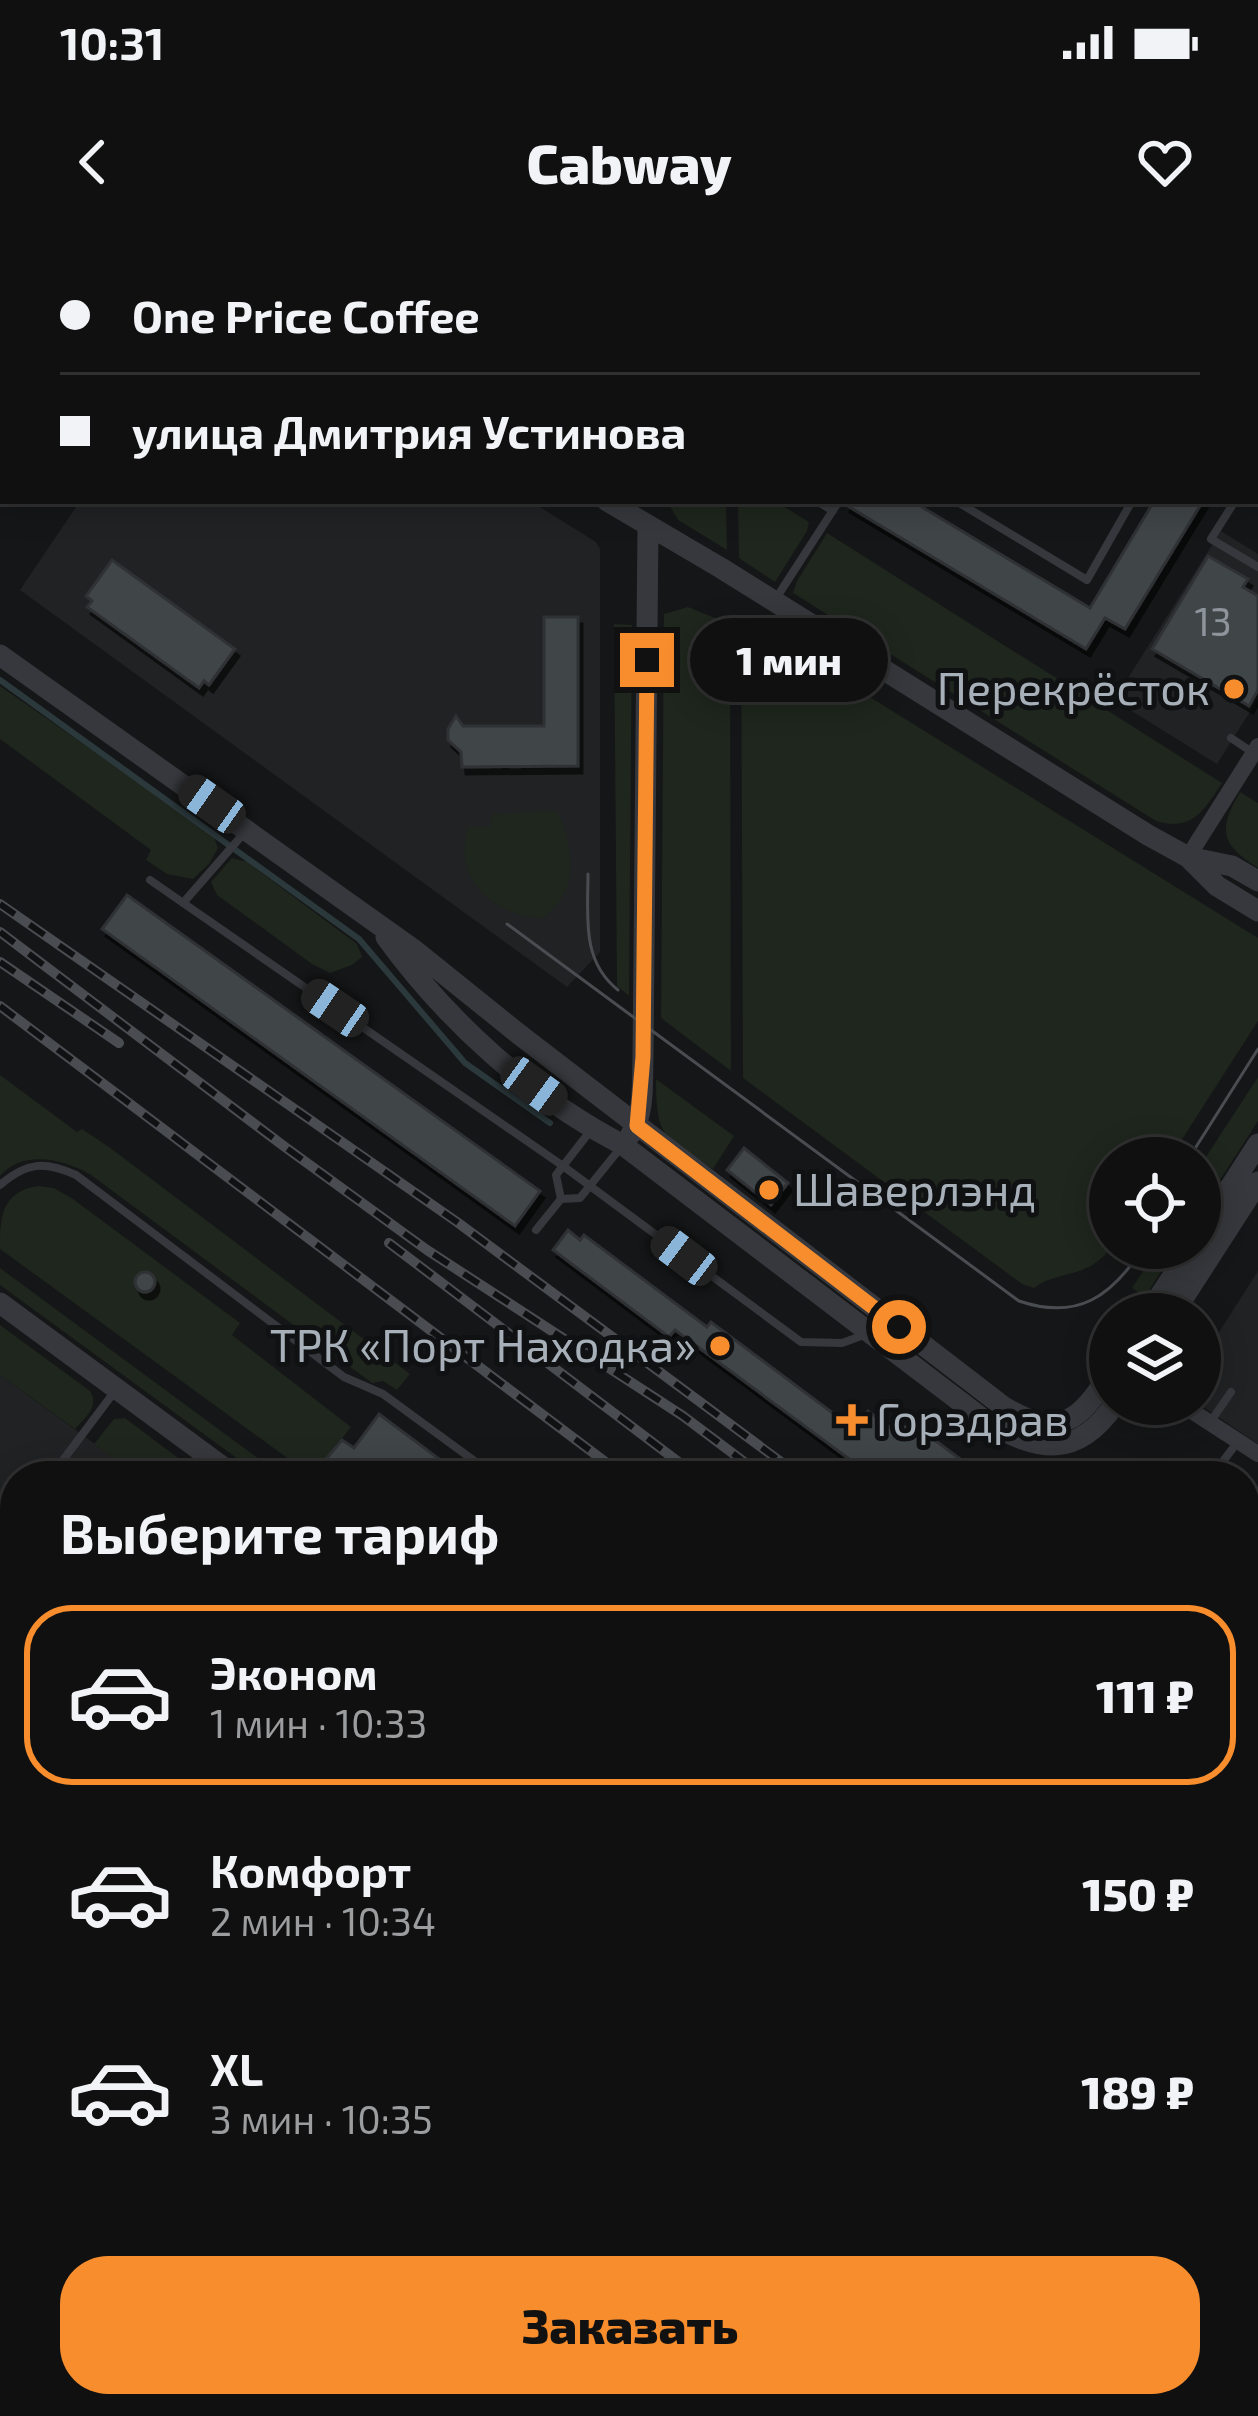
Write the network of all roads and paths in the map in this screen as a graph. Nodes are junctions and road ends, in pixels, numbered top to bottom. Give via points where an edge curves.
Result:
1 (612, 504) edge
2 (648, 504) edge
3 (822, 504) edge
4 (837, 504) edge
5 (961, 504) edge
6 (1130, 504) edge
7 (1233, 504) edge
8 (833, 511) junction
9 (648, 525) junction
10 (1258, 568) edge
11 (775, 602) junction
12 (0, 655) edge
13 (1231, 738) dead end
14 (1256, 749) edge
15 (242, 836) junction
16 (1187, 857) junction
17 (150, 880) dead end
18 (1258, 881) edge
19 (183, 903) junction
20 (1258, 911) edge
21 (374, 922) junction
22 (637, 1126) junction
23 (592, 1129) junction
24 (1258, 1144) edge
25 (623, 1145) junction
26 (562, 1166) junction
27 (1258, 1182) edge
28 (0, 1185) edge
29 (590, 1186) junction
30 (561, 1199) junction
31 (1221, 1201) edge
32 (536, 1230) dead end
33 (1187, 1293) edge
34 (0, 1303) edge
35 (872, 1333) junction
36 (117, 1389) junction
37 (1231, 1392) dead end
38 (1089, 1404) edge
39 (1221, 1406) edge
40 (1099, 1425) edge
41 (1214, 1425) edge
42 (1044, 1434) junction
43 (1238, 1441) junction
44 (1258, 1454) edge
45 (62, 1461) edge
46 (215, 1461) edge
47 (475, 1461) edge
48 (1223, 1461) edge

1 - 9 street
2 - 9 street
3 - 8 lane
4 - 8 lane
5 - 6 lane via 1087,580
7 - 10 lane via 1211,539
8 - 11 lane
9 - 11 street
9 - 22 street
11 - 16 street
12 - 15 street
13 - 14 lane
14 - 16 street
15 - 19 lane
15 - 21 street
16 - 18 street
16 - 20 street
17 - 19 lane
19 - 26 lane
21 - 22 street
21 - 23 street via 476,1038
22 - 25 street
22 - 42 street
23 - 25 street
23 - 26 lane
24 - 31 street
25 - 29 lane
25 - 35 street
26 - 29 lane
26 - 30 lane
27 - 33 street
28 - 47 lane via 35,1166 76,1175 344,1377 383,1394
29 - 30 lane via 580,1198
29 - 35 lane via 801,1342 842,1343
30 - 32 lane
34 - 36 street
35 - 42 street via 987,1422 1027,1442
36 - 45 lane
36 - 46 street
37 - 39 lane
38 - 42 street
40 - 42 street via 1081,1438
41 - 43 street
43 - 44 street
43 - 48 lane

